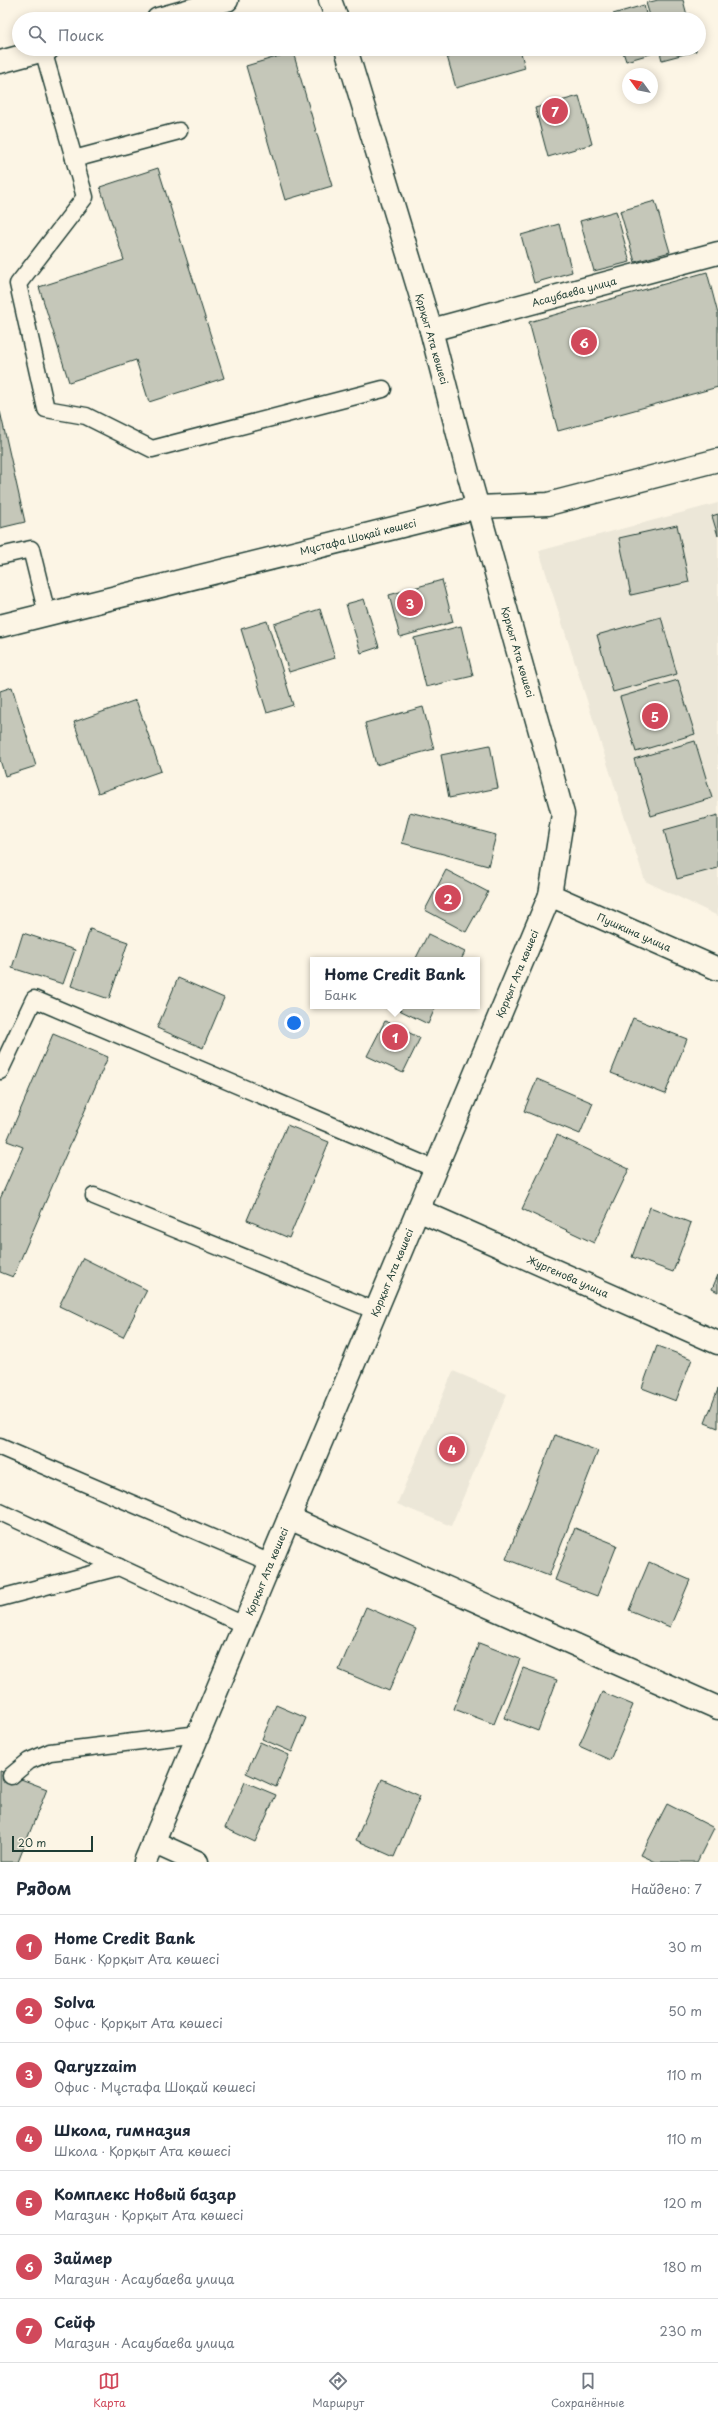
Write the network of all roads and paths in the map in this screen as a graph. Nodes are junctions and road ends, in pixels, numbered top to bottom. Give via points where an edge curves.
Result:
1 (227, 0) edge
2 (330, 0) edge
3 (183, 12) edge
4 (334, 12) edge
5 (22, 56) edge
6 (47, 56) edge
7 (348, 56) edge
8 (0, 62) edge
9 (179, 131) dead end
10 (74, 159) junction
11 (718, 253) edge
12 (431, 330) junction
13 (383, 389) dead end
14 (718, 460) edge
15 (478, 508) junction
16 (0, 556) edge
17 (47, 614) junction
18 (0, 626) edge
19 (550, 895) junction
20 (718, 969) edge
21 (0, 1072) edge
22 (435, 1169) junction
23 (94, 1196) dead end
24 (418, 1210) junction
25 (376, 1311) junction
26 (718, 1343) edge
27 (0, 1447) edge
28 (0, 1512) edge
29 (289, 1518) junction
30 (271, 1562) junction
31 (119, 1567) junction
32 (0, 1598) edge
33 (244, 1625) junction
34 (718, 1708) edge
35 (199, 1734) junction
36 (11, 1776) dead end
37 (153, 1842) junction
38 (145, 1862) edge
39 (197, 1862) edge

1 - 3 street
2 - 4 street
5 - 8 street
6 - 10 lane
7 - 12 street, Қорқыт Ата көшесі
9 - 10 lane
10 - 13 lane via 85,198 18,284 46,409 86,416 152,449
11 - 12 street, Асаубаева улица
12 - 15 street, Қорқыт Ата көшесі
14 - 15 street, Мұстафа Шоқай көшесі via 548,504
15 - 17 street, Мұстафа Шоқай көшесі
15 - 19 street, Қорқыт Ата көшесі via 564,814
16 - 17 lane via 30,549
17 - 18 street, Мұстафа Шоқай көшесі
19 - 20 street, Пушкина улица
19 - 22 street, Қорқыт Ата көшесі
21 - 22 lane via 34,999
22 - 24 street, Қорқыт Ата көшесі
23 - 25 lane
24 - 25 street, Қорқыт Ата көшесі
24 - 26 street, Жургенова улица
25 - 29 street, Қорқыт Ата көшесі
27 - 30 lane
28 - 31 lane
29 - 30 street, Қорқыт Ата көшесі
29 - 34 street
30 - 33 street, Қорқыт Ата көшесі
31 - 32 lane
31 - 33 lane
33 - 35 street, Қорқыт Ата көшесі
35 - 36 lane via 50,1752 29,1761
35 - 37 street, Қорқыт Ата көшесі
37 - 38 street, Қорқыт Ата көшесі
37 - 39 street

